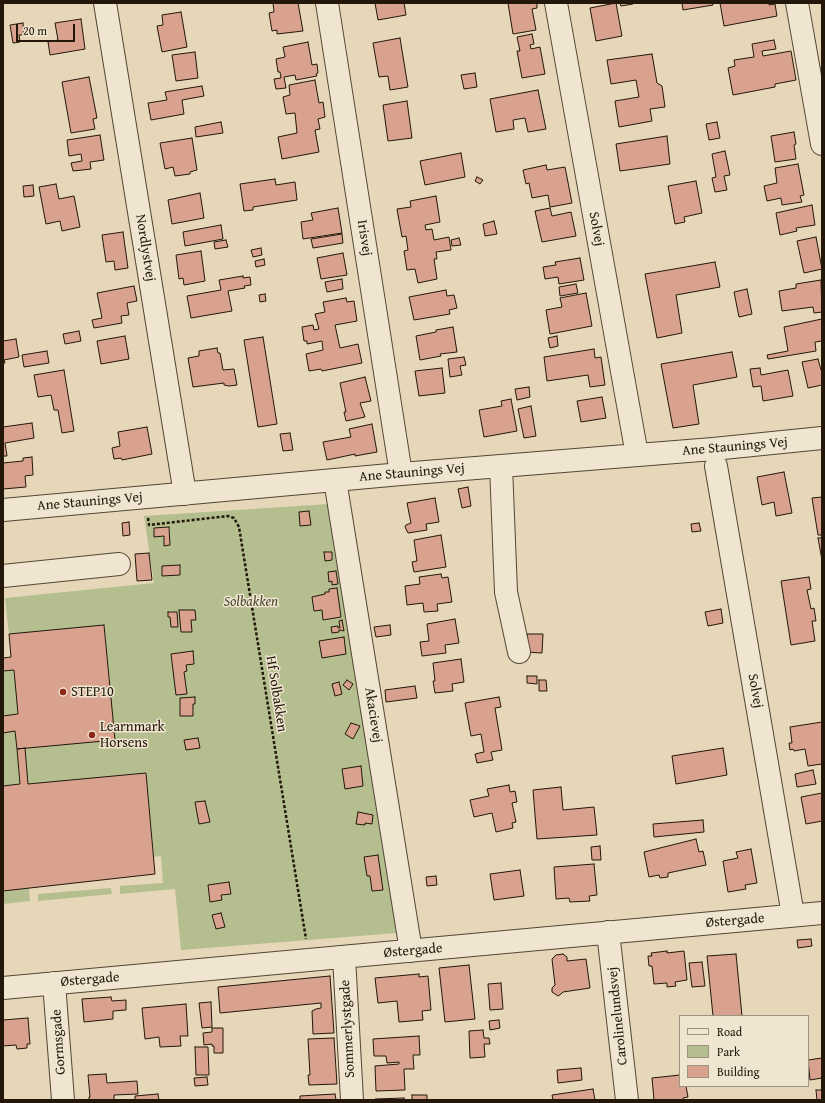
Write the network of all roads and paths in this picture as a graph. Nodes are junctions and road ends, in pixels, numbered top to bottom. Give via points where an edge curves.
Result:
1 (105, 3) edge
2 (327, 3) edge
3 (556, 3) edge
4 (797, 3) edge
5 (822, 144) edge
6 (822, 438) edge
7 (637, 455) junction
8 (501, 466) junction
9 (716, 466) dead end
10 (401, 474) junction
11 (335, 480) junction
12 (185, 494) junction
13 (3, 510) edge
14 (149, 525) dead end
15 (119, 564) dead end
16 (3, 576) edge
17 (519, 652) dead end
18 (822, 913) edge
19 (793, 916) junction
20 (608, 932) junction
21 (411, 951) junction
22 (344, 957) junction
23 (308, 960) junction
24 (54, 983) junction
25 (3, 988) edge
26 (63, 1100) edge
27 (352, 1100) edge
28 (627, 1100) edge

1 - 12 street, Nordlystvej
2 - 10 street, Irisvej
3 - 7 street, Solvej
4 - 5 street
6 - 7 street, Ane Staunings Vej
7 - 8 street, Ane Staunings Vej
8 - 10 street, Ane Staunings Vej
8 - 17 street via 506,592
9 - 19 street, Solvej
10 - 11 street, Ane Staunings Vej
11 - 12 street, Ane Staunings Vej
11 - 21 street, Akacievej
12 - 13 street, Ane Staunings Vej
14 - 23 path, Hf Solbakken via 228,516 237,521
15 - 16 street
18 - 19 street, Østergade
19 - 20 street, Østergade
20 - 21 street, Østergade
20 - 28 street, Carolinelundsvej
21 - 22 street, Østergade
22 - 23 street, Østergade
22 - 27 street, Sommerlystgade
23 - 24 street, Østergade
24 - 25 street, Østergade
24 - 26 street, Gormsgade

